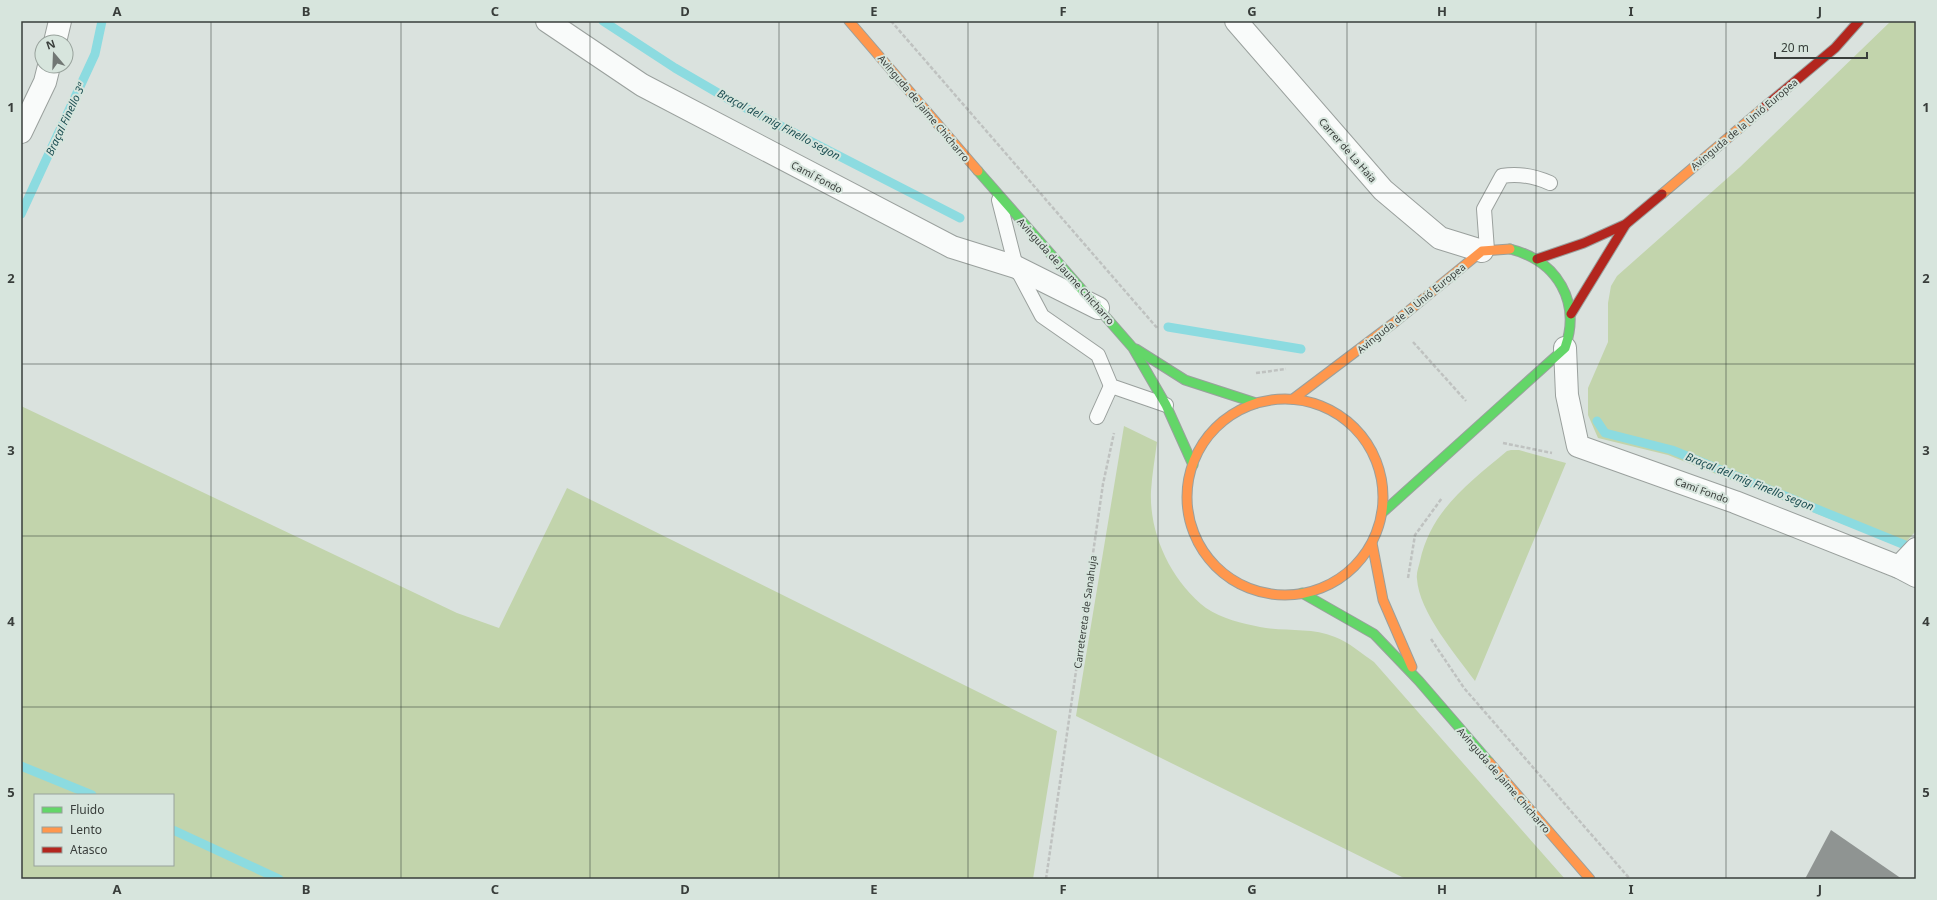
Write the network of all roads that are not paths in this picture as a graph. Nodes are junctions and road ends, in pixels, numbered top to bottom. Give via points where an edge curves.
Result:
1 (60, 21) edge
2 (547, 21) edge
3 (850, 21) edge
4 (1236, 21) edge
5 (1859, 21) edge
6 (57, 34) edge
7 (47, 74) edge
8 (21, 132) edge
9 (1550, 182) dead end
10 (998, 195) junction
11 (1626, 224) junction
12 (1484, 250) junction
13 (1537, 259) junction
14 (1016, 267) junction
15 (1099, 309) junction
16 (1570, 314) junction
17 (1133, 348) junction
18 (1566, 348) junction
19 (1117, 388) junction
20 (1293, 399) junction
21 (1256, 404) junction
22 (1166, 406) junction
23 (1097, 417) dead end
24 (1193, 465) junction
25 (1382, 513) junction
26 (1372, 543) junction
27 (1916, 549) edge
28 (1908, 572) edge
29 (1302, 593) junction
30 (1418, 681) junction
31 (1590, 879) edge

1 - 6 street
2 - 14 street, Camí Fondo via 642,85 952,248
3 - 10 street, Avinguda de Jaime Chicharro
4 - 12 street, Carrer de La Haia via 1383,190 1440,238
5 - 11 street, Avinguda de la Unió Europea via 1835,48
7 - 8 street
9 - 12 lane via 1518,174 1502,176 1484,209
10 - 14 lane
10 - 15 street, Avinguda de Jaume Chicharro
11 - 13 street, Avinguda de la Unió Europea via 1584,244
11 - 16 street, Avinguda de la Unió Europea
12 - 13 street, Avinguda de la Unió Europea via 1510,250
12 - 20 street, Avinguda de la Unió Europea via 1395,322
13 - 16 street, Avinguda de la Unió Europea via 1554,274 1566,293
14 - 15 street, Camí Fondo
14 - 19 lane via 1042,316 1098,355
15 - 17 street, Avinguda de Jaume Chicharro
16 - 18 street, Avinguda de la Unió Europea
17 - 21 street, Avinguda de Jaume Chicharro via 1185,380
17 - 22 street, Avinguda de Jaume Chicharro
18 - 25 street
18 - 28 street, Camí Fondo via 1567,395 1578,446 1735,502
19 - 22 lane
19 - 23 lane
20 - 21 street via 1274,399
20 - 25 street via 1316,404 1337,413 1355,428 1370,446 1379,467 1384,490
21 - 24 street via 1235,413 1217,427 1203,444
22 - 24 street, Avinguda de Jaume Chicharro
24 - 29 street via 1188,487 1188,510 1193,531 1203,551 1230,577 1257,591 1279,595
25 - 26 street
26 - 29 street via 1360,561 1343,576 1324,587
26 - 30 street via 1383,600
27 - 28 street
29 - 30 street via 1374,634
30 - 31 street, Avinguda de Jaime Chicharro

